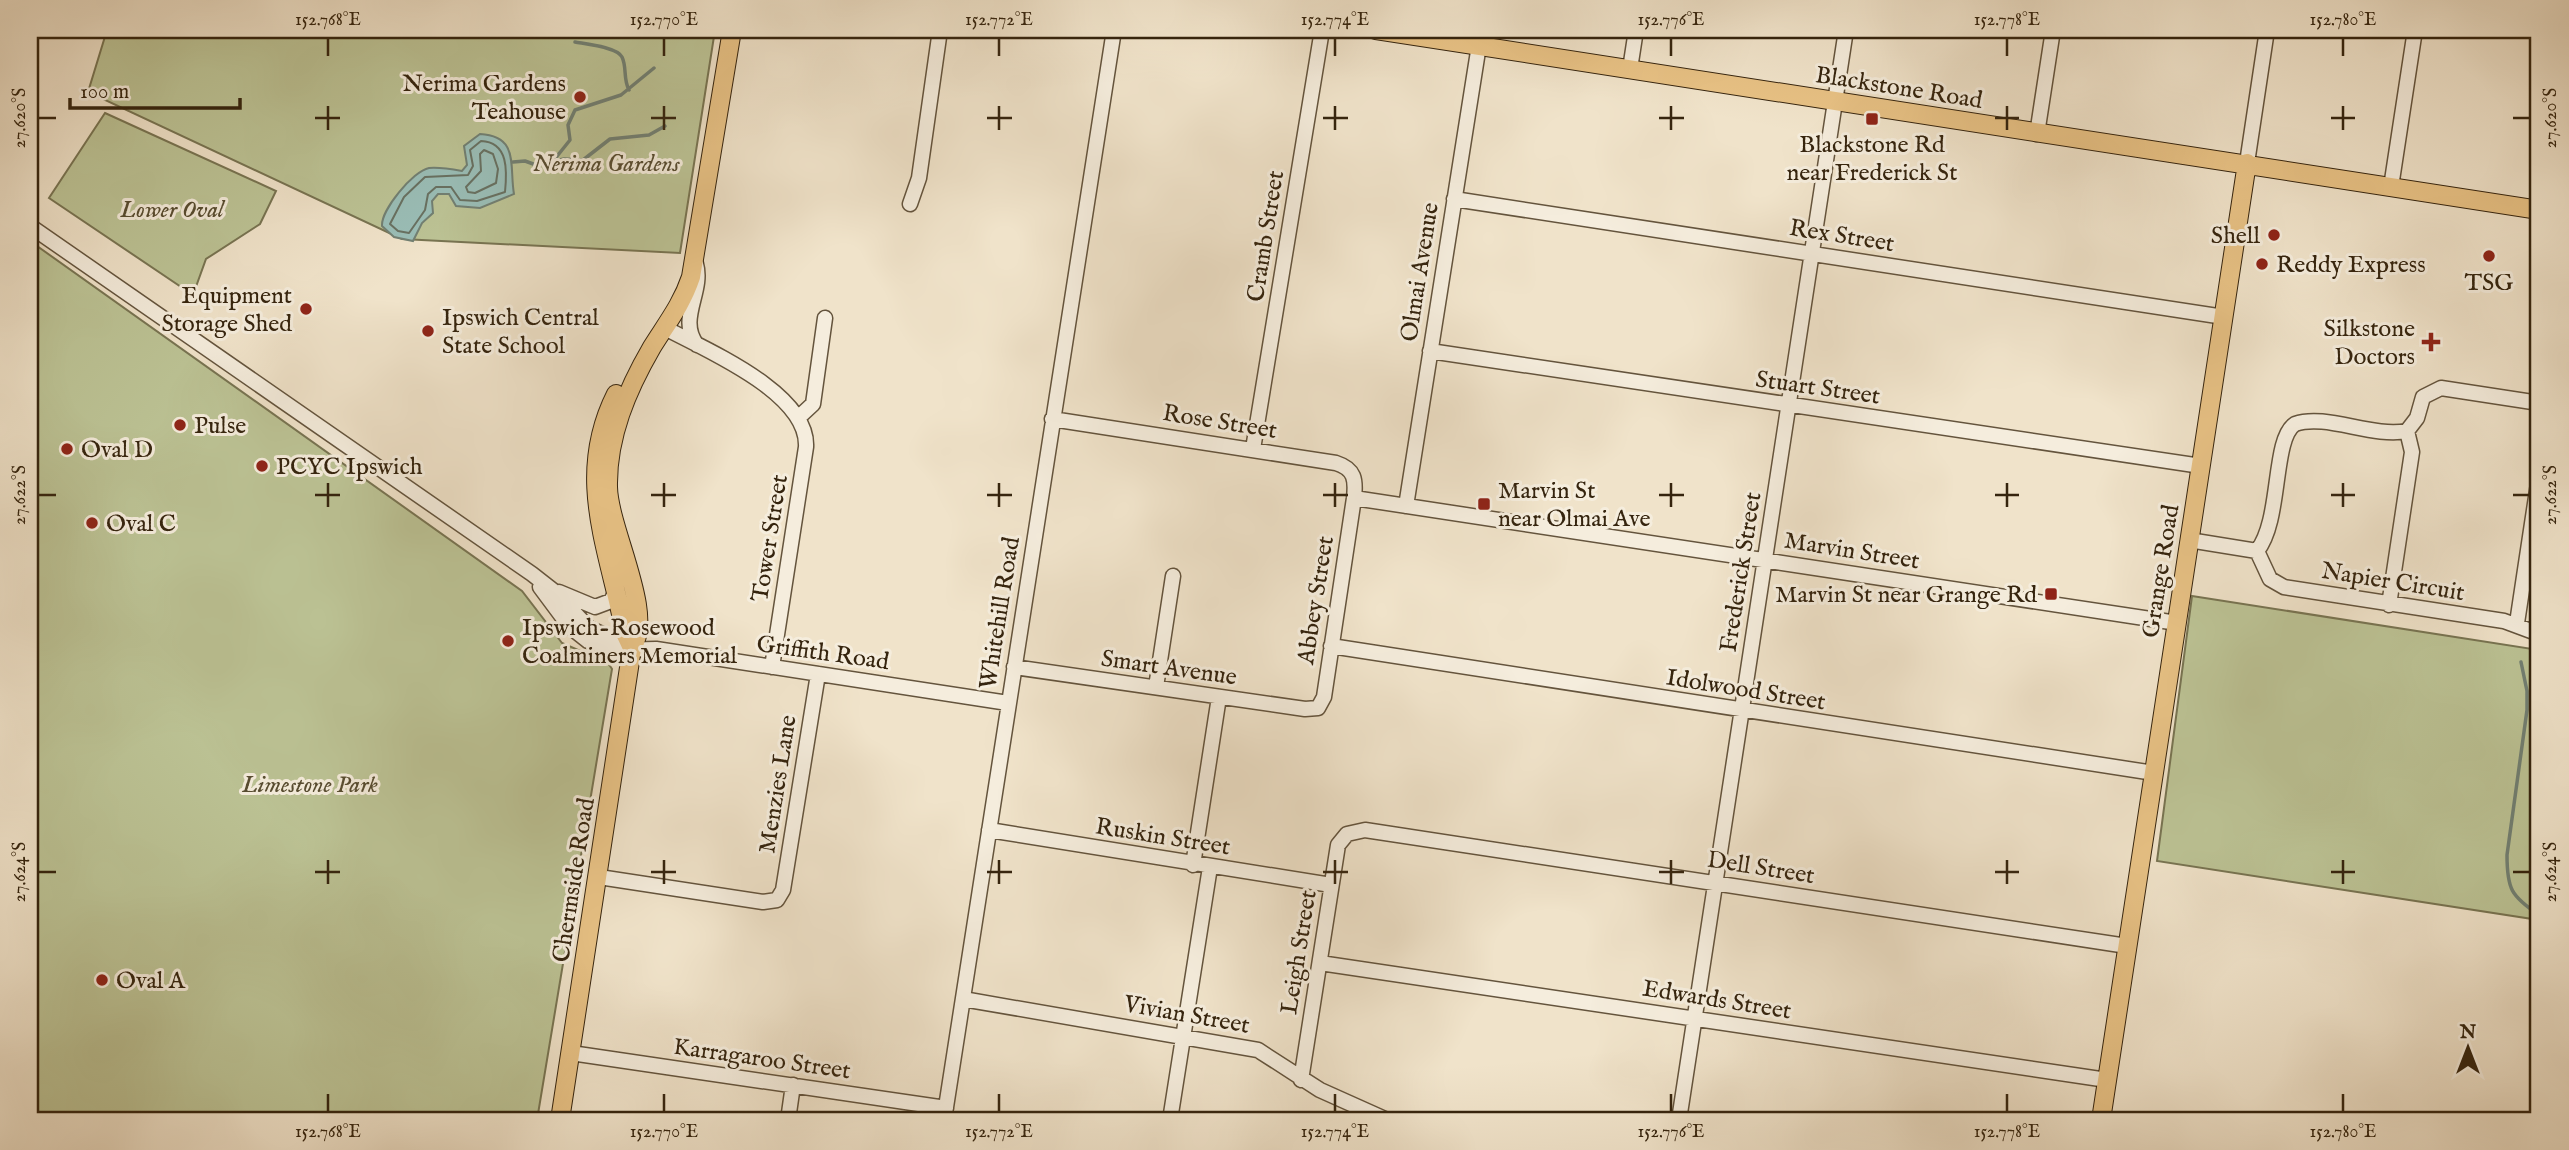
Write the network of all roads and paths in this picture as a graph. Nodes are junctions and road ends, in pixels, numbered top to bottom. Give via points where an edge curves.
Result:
1 (732, 30) edge
2 (940, 30) edge
3 (1114, 30) edge
4 (1322, 30) edge
5 (1376, 30) edge
6 (1636, 30) edge
7 (1846, 30) edge
8 (2053, 30) edge
9 (2267, 30) edge
10 (2415, 30) edge
11 (1428, 34) edge
12 (1479, 45) junction
13 (1630, 69) junction
14 (1835, 101) junction
15 (2038, 134) junction
16 (2247, 163) junction
17 (2391, 187) junction
18 (1454, 199) junction
19 (911, 204) dead end
20 (2539, 207) edge
21 (30, 226) edge
22 (1811, 253) junction
23 (694, 259) junction
24 (2224, 317) junction
25 (825, 318) dead end
26 (665, 328) junction
27 (698, 346) junction
28 (652, 347) junction
29 (1430, 351) junction
30 (2539, 402) edge
31 (1789, 405) junction
32 (799, 417) junction
33 (1052, 419) junction
34 (2407, 431) junction
35 (1253, 449) junction
36 (2201, 466) junction
37 (2539, 477) edge
38 (1354, 498) junction
39 (1406, 506) junction
40 (2189, 540) junction
41 (2257, 551) junction
42 (1765, 560) junction
43 (523, 568) junction
44 (1173, 576) dead end
45 (551, 589) junction
46 (617, 589) junction
47 (2389, 605) junction
48 (2176, 623) junction
49 (2517, 623) junction
50 (2539, 634) edge
51 (1331, 646) junction
52 (632, 648) junction
53 (772, 667) junction
54 (1014, 667) junction
55 (818, 674) junction
56 (1156, 687) junction
57 (1219, 697) junction
58 (1008, 703) junction
59 (1318, 708) joint
60 (1742, 711) junction
61 (2154, 773) junction
62 (989, 830) junction
63 (1347, 834) joint
64 (1193, 864) junction
65 (1210, 867) junction
66 (598, 877) junction
67 (1716, 884) junction
68 (1331, 886) junction
69 (2127, 946) junction
70 (1320, 963) junction
71 (963, 999) junction
72 (1695, 1019) junction
73 (1184, 1036) junction
74 (571, 1053) junction
75 (1301, 1080) junction
76 (2107, 1080) junction
77 (793, 1085) junction
78 (945, 1114) edge
79 (561, 1120) edge
80 (788, 1120) edge
81 (1170, 1120) edge
82 (1387, 1120) edge
83 (1679, 1120) edge
84 (2101, 1120) edge

1 - 23 main road, Chermside Road
2 - 19 street via 919,178
3 - 33 street, Whitehill Road
4 - 35 street, Cramb Street
5 - 11 main road, Blackstone Road
6 - 13 street
7 - 14 street, Frederick Street
8 - 15 street
9 - 16 street, Grange Road
10 - 17 street
11 - 12 main road, Blackstone Road
12 - 13 main road, Blackstone Road
12 - 18 street, Olmai Avenue
13 - 14 main road, Blackstone Road
14 - 15 main road, Blackstone Road
14 - 22 street, Frederick Street
15 - 16 main road, Blackstone Road
16 - 17 main road, Blackstone Road
16 - 24 main road, Grange Road
17 - 20 main road, Blackstone Road
18 - 22 street, Rex Street
18 - 29 street, Olmai Avenue
21 - 43 street, Griffith Road
22 - 24 street, Rex Street
22 - 31 street, Frederick Street
23 - 26 main road, Chermside Road via 684,295
23 - 27 street via 698,284 688,325
24 - 36 main road, Grange Road
25 - 32 street via 813,404
26 - 27 street
26 - 28 main road, Chermside Road
27 - 32 street via 756,379
28 - 46 main road, Chermside Road via 615,395 596,458 597,511
28 - 52 main road, Chermside Road via 620,412 608,462 610,509 638,620
29 - 31 street, Stuart Street
29 - 39 street, Olmai Avenue
30 - 34 street via 2434,389 2423,397 2417,418
31 - 36 street, Stuart Street
31 - 42 street, Frederick Street
32 - 53 street, Tower Street via 806,444
33 - 35 street, Rose Street
33 - 54 street, Whitehill Road
34 - 41 street via 2391,434 2310,422 2291,426 2284,439 2271,526
34 - 47 street via 2412,452
35 - 38 street, Rose Street via 1344,465 1356,480
36 - 40 main road, Grange Road
37 - 49 street
38 - 39 street, Marvin Street
38 - 51 street, Abbey Street
39 - 42 street, Marvin Street
40 - 41 street
40 - 48 main road, Grange Road
41 - 47 street, Napier Circuit via 2270,579 2284,587
42 - 48 street, Marvin Street
42 - 60 street, Frederick Street
43 - 45 street, Griffith Road
43 - 52 street, Griffith Road via 580,636 610,649
44 - 56 street
45 - 46 street via 595,607 609,603
45 - 52 street, Griffith Road via 589,628
46 - 52 main road, Chermside Road
47 - 49 street, Napier Circuit
48 - 61 main road, Grange Road
49 - 50 street, Napier Circuit
51 - 59 street, Abbey Street via 1324,698
51 - 60 street, Idolwood Street
52 - 53 street, Griffith Road
52 - 66 main road, Chermside Road
53 - 55 street, Griffith Road
54 - 56 street, Smart Avenue
54 - 58 street, Whitehill Road
55 - 58 street, Griffith Road
55 - 66 street, Menzies Lane via 783,890 777,900 763,902
56 - 57 street, Smart Avenue
57 - 59 street, Smart Avenue
57 - 64 street
58 - 62 street, Whitehill Road
60 - 61 street, Idolwood Street
60 - 67 street, Frederick Street
61 - 69 main road, Grange Road
62 - 64 street, Ruskin Street
62 - 71 street, Whitehill Road
63 - 67 street, Dell Street via 1365,830
63 - 68 street, Leigh Street via 1338,845
64 - 65 street, Ruskin Street
65 - 68 street, Ruskin Street
65 - 73 street
66 - 74 main road, Chermside Road
67 - 69 street, Dell Street
67 - 72 street, Frederick Street
68 - 70 street, Leigh Street
69 - 76 main road, Grange Road
70 - 72 street, Edwards Street
70 - 75 street, Leigh Street
71 - 73 street, Vivian Street
71 - 78 street, Whitehill Road
72 - 76 street, Edwards Street
72 - 83 street, Frederick Street
73 - 75 street, Vivian Street via 1258,1050
73 - 81 street
74 - 77 street, Karragaroo Street
74 - 79 main road, Chermside Road
75 - 82 street, Vivian Street
76 - 84 main road, Grange Road
77 - 78 street, Karragaroo Street
77 - 80 street

